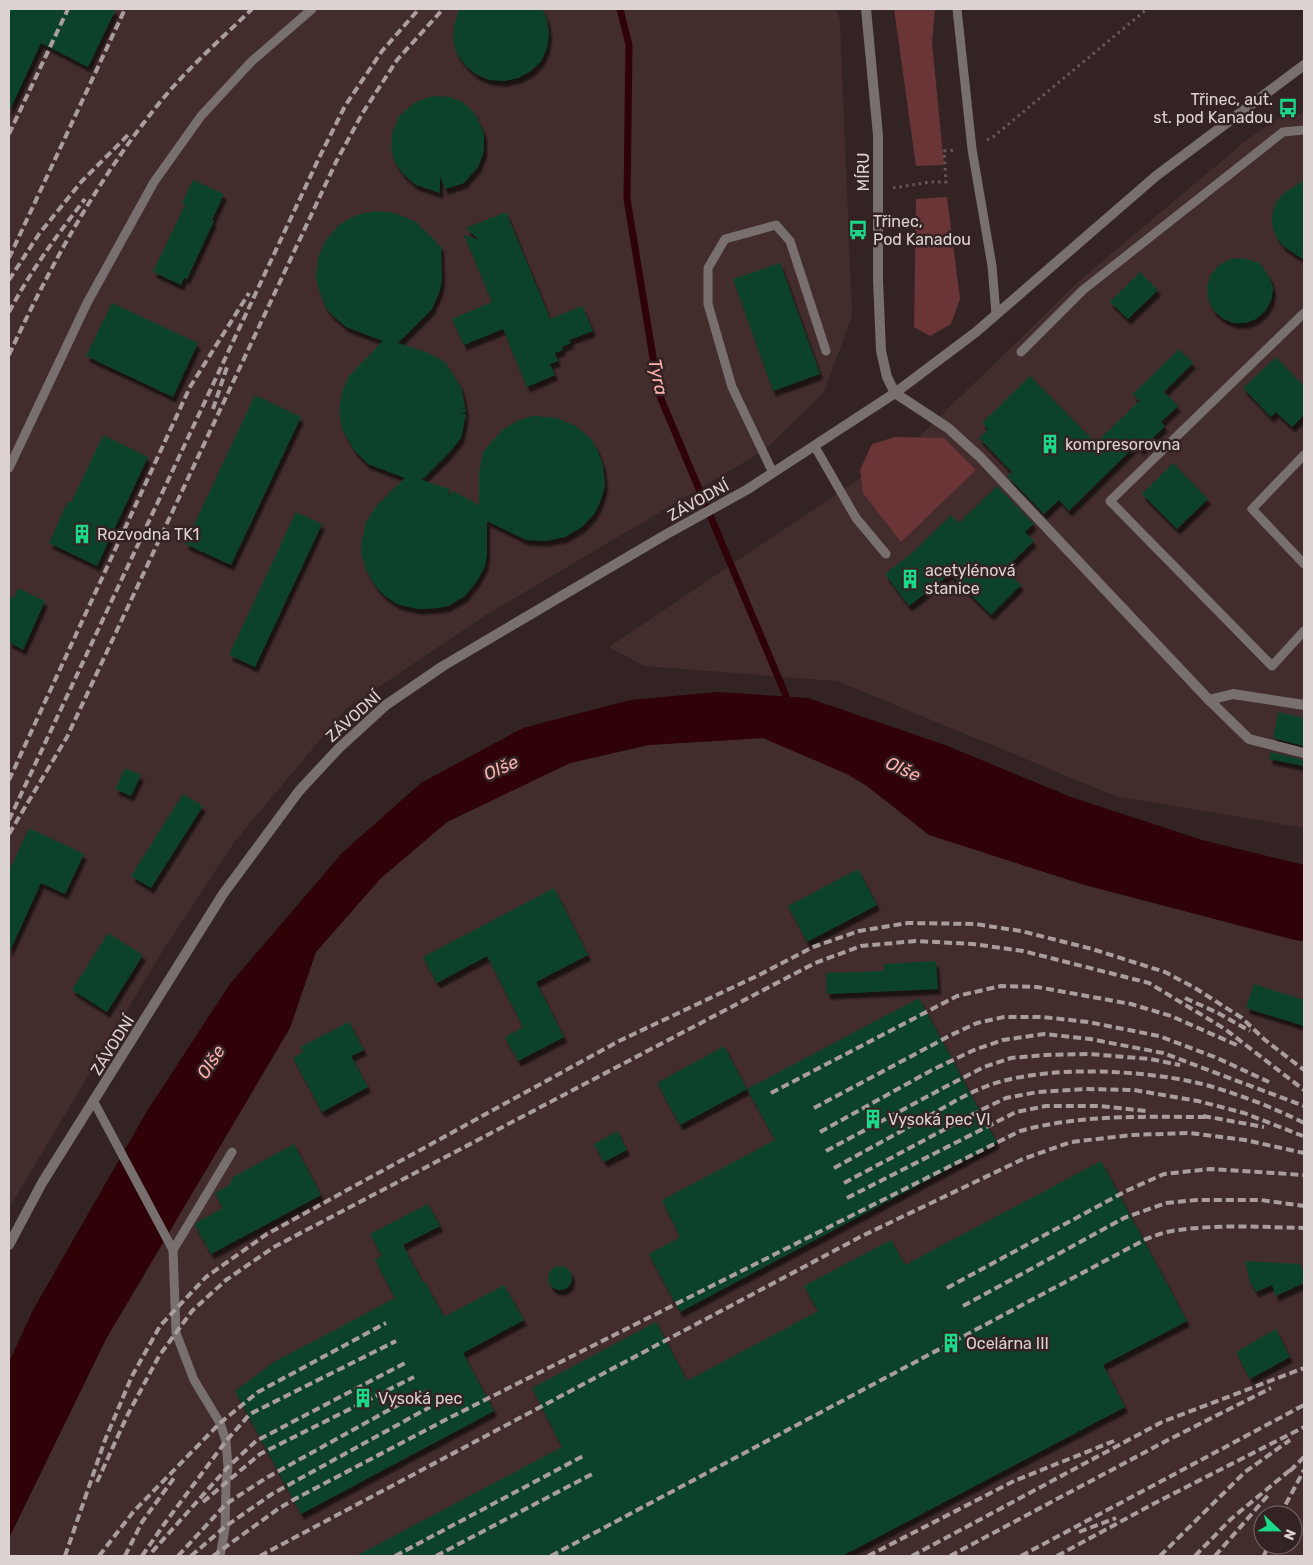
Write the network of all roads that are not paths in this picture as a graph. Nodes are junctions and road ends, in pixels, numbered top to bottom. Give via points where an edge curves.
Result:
1 (312, 9) edge
2 (866, 9) edge
3 (958, 9) edge
4 (1304, 65) edge
5 (1304, 130) edge
6 (1304, 313) edge
7 (996, 314) junction
8 (826, 351) dead end
9 (1021, 352) dead end
10 (896, 394) junction
11 (815, 447) junction
12 (1304, 455) edge
13 (9, 468) edge
14 (773, 473) junction
15 (886, 554) dead end
16 (1304, 564) edge
17 (1304, 630) edge
18 (1209, 700) junction
19 (1304, 705) edge
20 (1304, 753) edge
21 (94, 1102) junction
22 (232, 1152) dead end
23 (9, 1245) edge
24 (173, 1250) junction
25 (220, 1556) edge

1 - 13 lane via 251,62 201,116 154,182 86,303
2 - 10 street, MÍRU via 878,135 881,351 887,377
3 - 7 lane via 972,149 992,266
4 - 7 street, ZÁVODNÍ via 1156,176
5 - 9 lane via 1283,132 1083,290
6 - 17 lane via 1110,501 1272,666
7 - 10 street, ZÁVODNÍ
8 - 14 lane via 790,242 776,225 725,239 708,268 708,304 732,387
10 - 11 street, ZÁVODNÍ
10 - 18 street via 948,428 980,457
11 - 14 street, ZÁVODNÍ
11 - 15 lane via 856,518
12 - 16 lane via 1252,509
14 - 21 street, ZÁVODNÍ via 443,666 386,705 339,748 299,791 223,894
18 - 19 street via 1232,694
18 - 20 street via 1249,739
21 - 23 street, ZÁVODNÍ via 42,1183
21 - 24 lane
22 - 24 lane
24 - 25 lane via 176,1333 194,1380 220,1423 226,1441 226,1529

